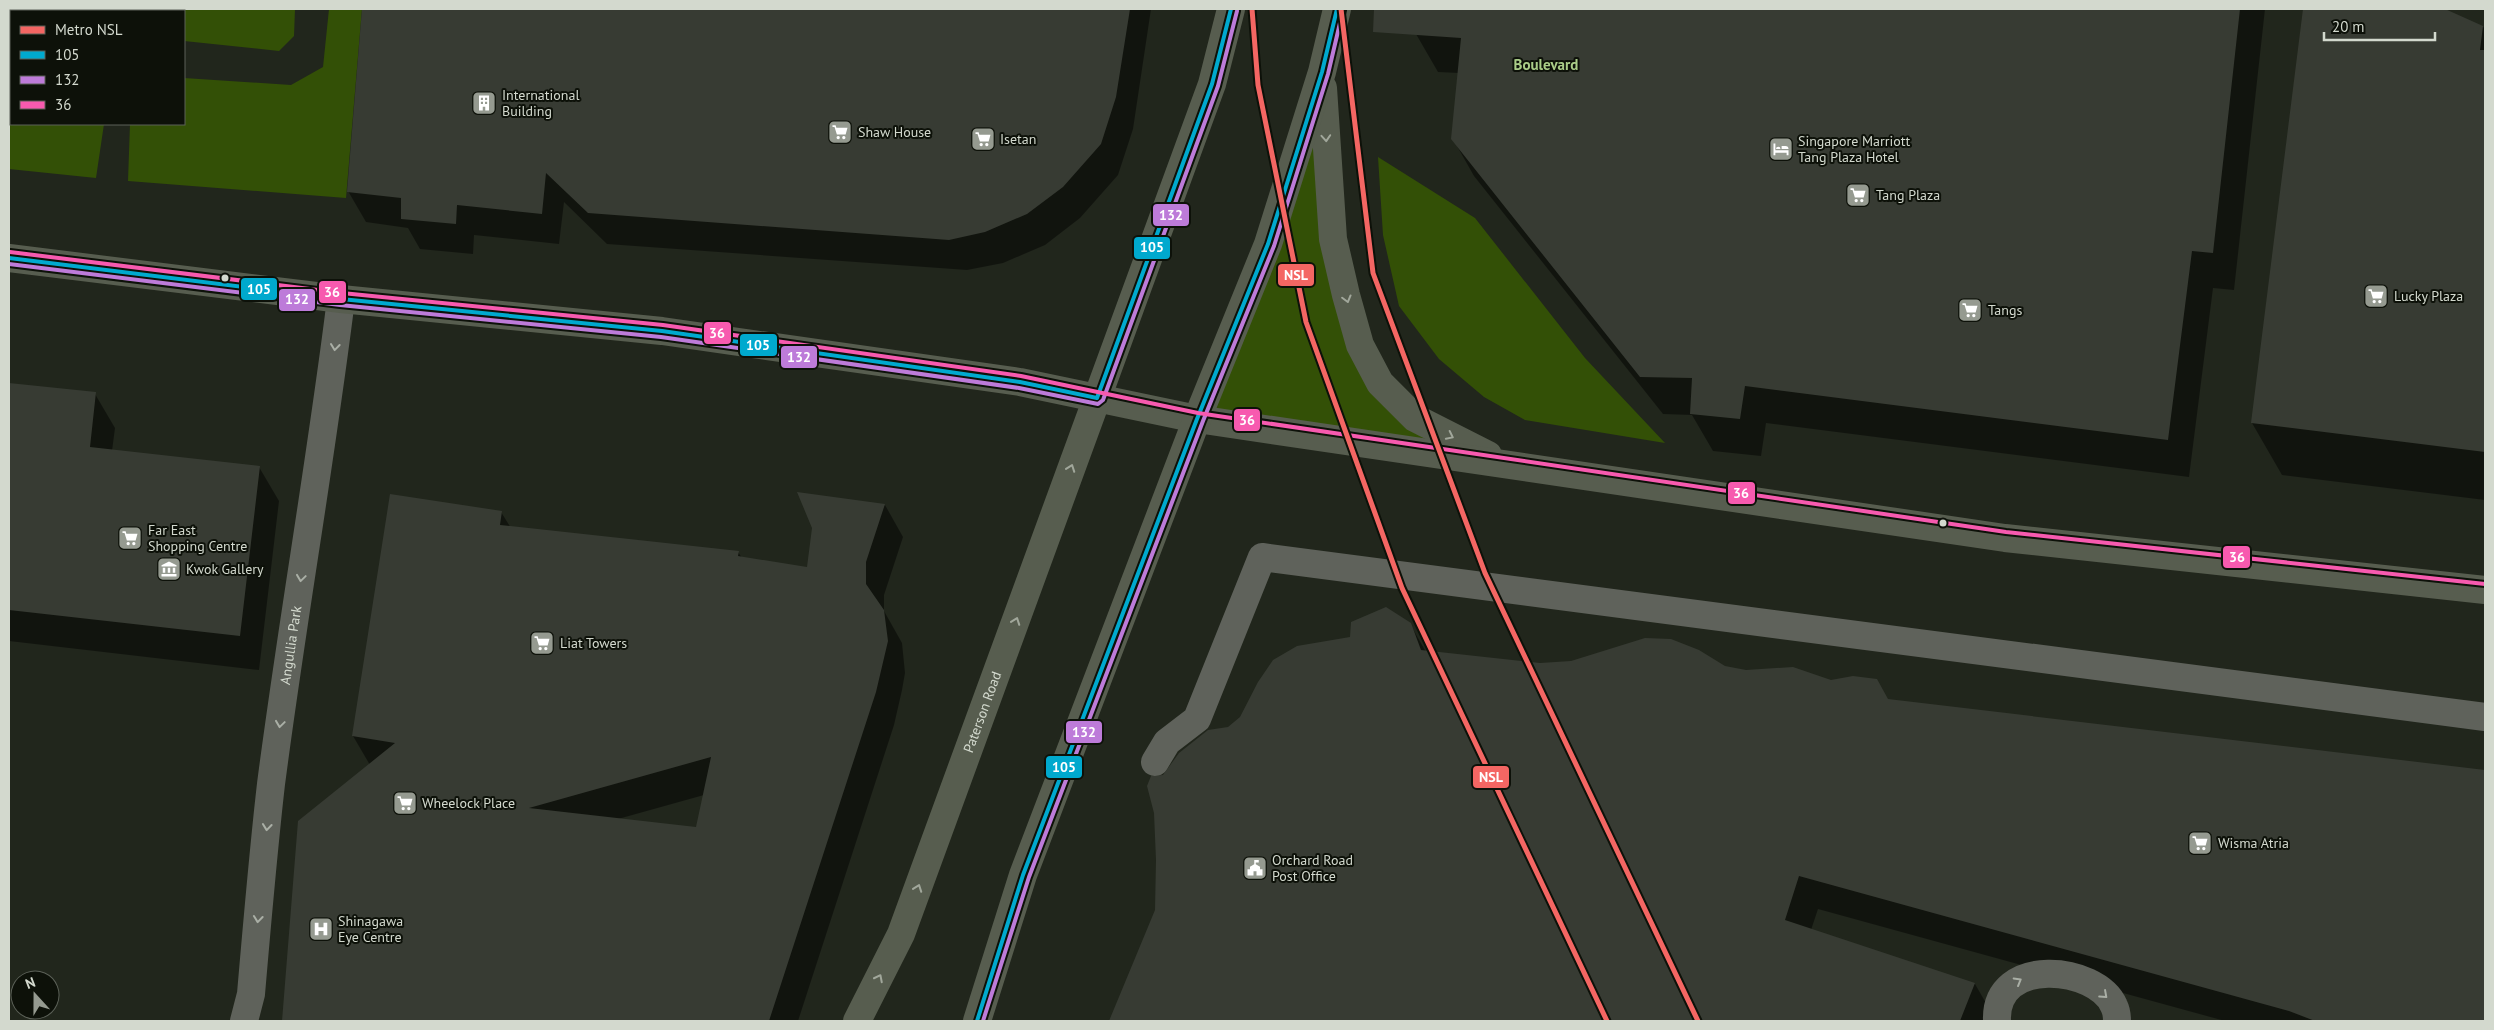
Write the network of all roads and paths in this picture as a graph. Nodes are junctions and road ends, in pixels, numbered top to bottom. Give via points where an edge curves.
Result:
1 (1231, 9) edge
2 (1336, 9) edge
3 (1322, 72) junction
4 (9, 258) edge
5 (341, 299) junction
6 (1097, 398) junction
7 (1197, 418) junction
8 (1511, 466) junction
9 (2485, 590) edge
10 (2485, 717) edge
11 (1156, 762) dead end
12 (251, 994) junction
13 (244, 1021) edge
14 (255, 1021) edge
15 (857, 1021) edge
16 (977, 1021) edge
17 (1997, 1021) edge
18 (2117, 1021) edge

1 - 6 main road, Paterson Road via 1212,84
2 - 3 main road
3 - 7 main road via 1268,244
3 -> 8 main road via 1333,239 1360,345 1380,382 1415,418
4 - 5 main road
5 - 6 main road via 662,331 1020,382
5 -> 12 street, Angullia Park via 272,784
6 - 7 main road
15 -> 6 main road, Paterson Road via 901,934
7 - 8 main road
7 - 16 main road via 1023,875
8 - 9 main road via 2006,538
10 - 11 street via 1262,557 1197,719 1166,742
12 - 13 street, Angullia Park
12 - 14 street, Angullia Park
17 -> 18 street via 1996,1010 2008,987 2024,977 2046,973 2078,979 2105,993 2114,1006

